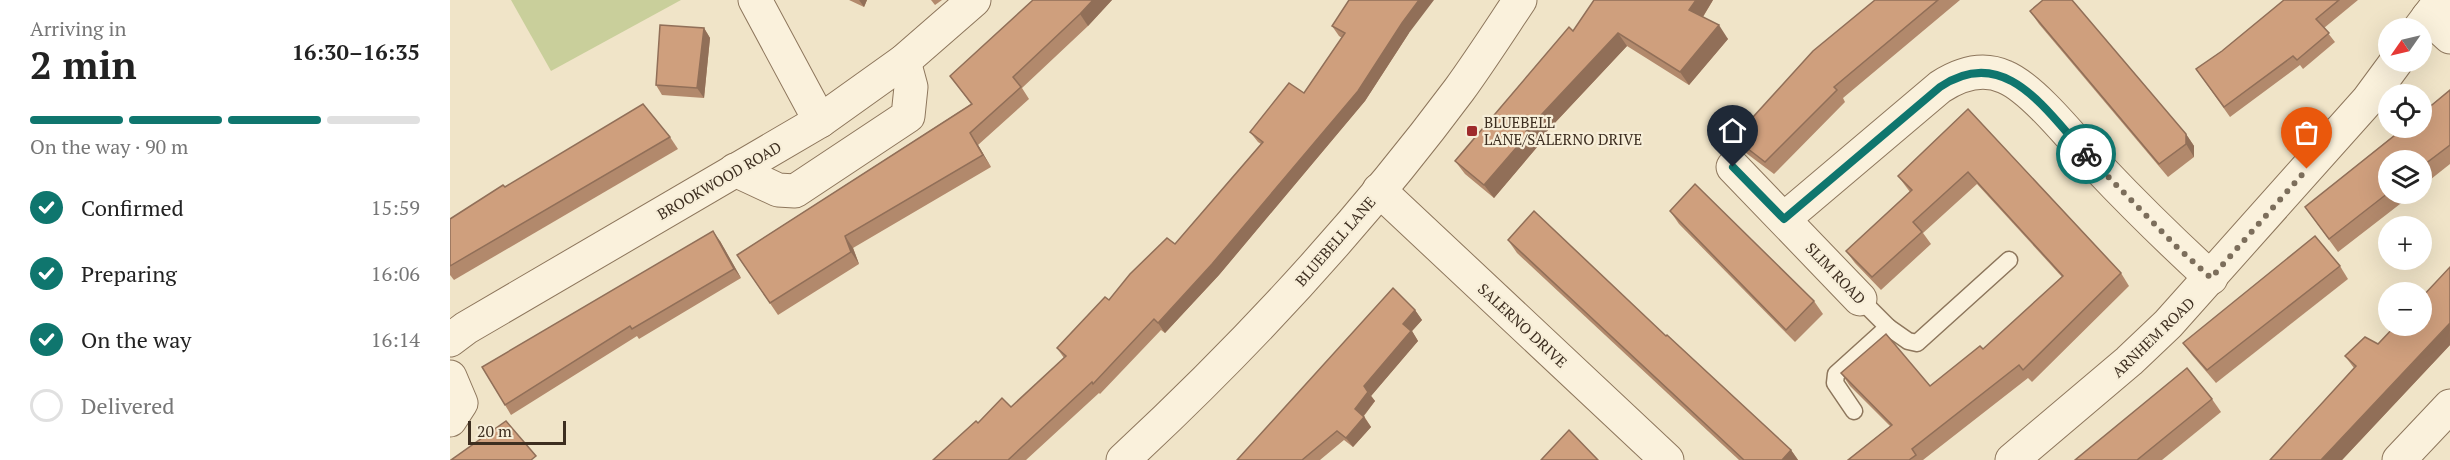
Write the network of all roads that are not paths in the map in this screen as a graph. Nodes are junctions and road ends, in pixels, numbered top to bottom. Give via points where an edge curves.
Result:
1 (755, 0) edge
2 (974, 0) edge
3 (1520, 0) edge
4 (904, 61) junction
5 (2389, 72) edge
6 (820, 121) junction
7 (1733, 167) dead end
8 (735, 170) junction
9 (1379, 190) junction
10 (1784, 219) junction
11 (2009, 260) dead end
12 (2211, 278) junction
13 (1860, 299) joint
14 (1888, 327) junction
15 (450, 340) edge
16 (450, 377) edge
17 (2450, 406) edge
18 (1854, 411) dead end
19 (450, 420) edge
20 (2021, 457) edge
21 (1123, 460) edge
22 (1667, 460) edge
23 (2399, 460) edge

1 - 6 street
2 - 4 street, BROOKWOOD ROAD
3 - 9 street, BLUEBELL LANE via 1460,89
4 - 6 street, BROOKWOOD ROAD
4 - 8 street via 911,87 908,116 795,191 778,190
5 - 12 street, ARNHEM ROAD
6 - 8 street, BROOKWOOD ROAD
7 - 10 street, SLIM ROAD
8 - 15 street, BROOKWOOD ROAD
9 - 21 street, BLUEBELL LANE via 1233,353
9 - 22 street, SALERNO DRIVE
10 - 12 street via 1940,87 1961,75 1994,73 2015,82 2034,98 2115,185
10 - 13 street, SLIM ROAD
11 - 14 lane, SLIM ROAD via 1917,343
12 - 20 street, ARNHEM ROAD via 2130,362
13 - 14 lane, SLIM ROAD
14 - 18 lane via 1836,374 1835,383
16 - 19 street via 461,403
17 - 23 street

